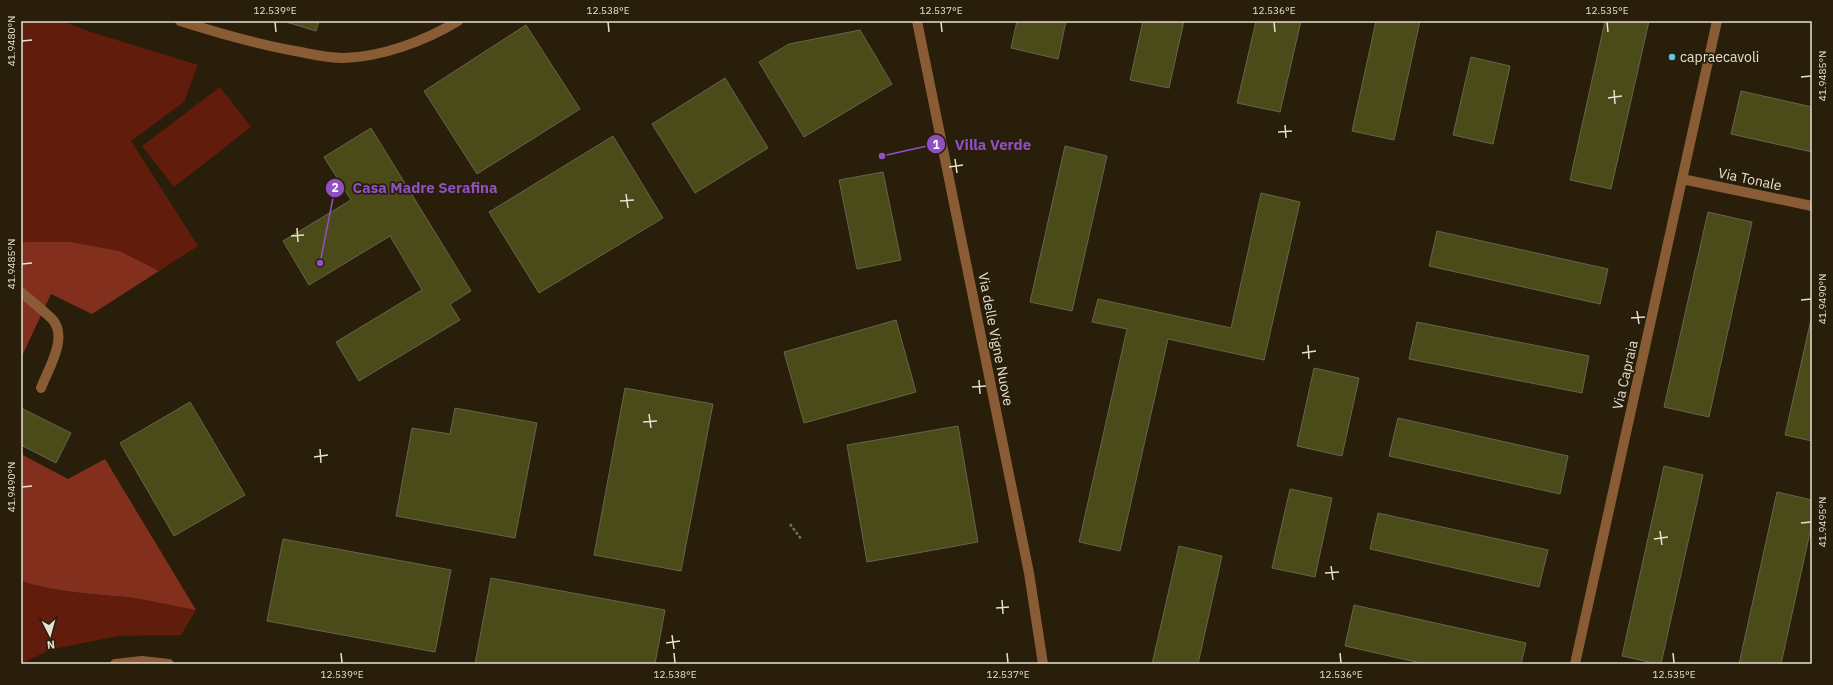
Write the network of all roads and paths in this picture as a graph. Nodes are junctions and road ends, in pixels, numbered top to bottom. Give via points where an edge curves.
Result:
1 (180, 21) edge
2 (458, 21) edge
3 (917, 21) edge
4 (1716, 21) edge
5 (1682, 179) junction
6 (1812, 206) edge
7 (21, 292) edge
8 (41, 388) dead end
9 (790, 524) dead end
10 (802, 540) dead end
11 (116, 664) edge
12 (169, 664) edge
13 (1043, 664) edge
14 (1575, 664) edge

1 - 2 street via 273,47 343,58 389,51
3 - 13 street, Via delle Vigne Nuove via 1027,565
4 - 5 street, Via Capraia
5 - 6 street, Via Tonale
5 - 14 street, Via Capraia
7 - 8 street via 53,320 59,331 57,348
9 - 10 path
11 - 12 street via 142,661

